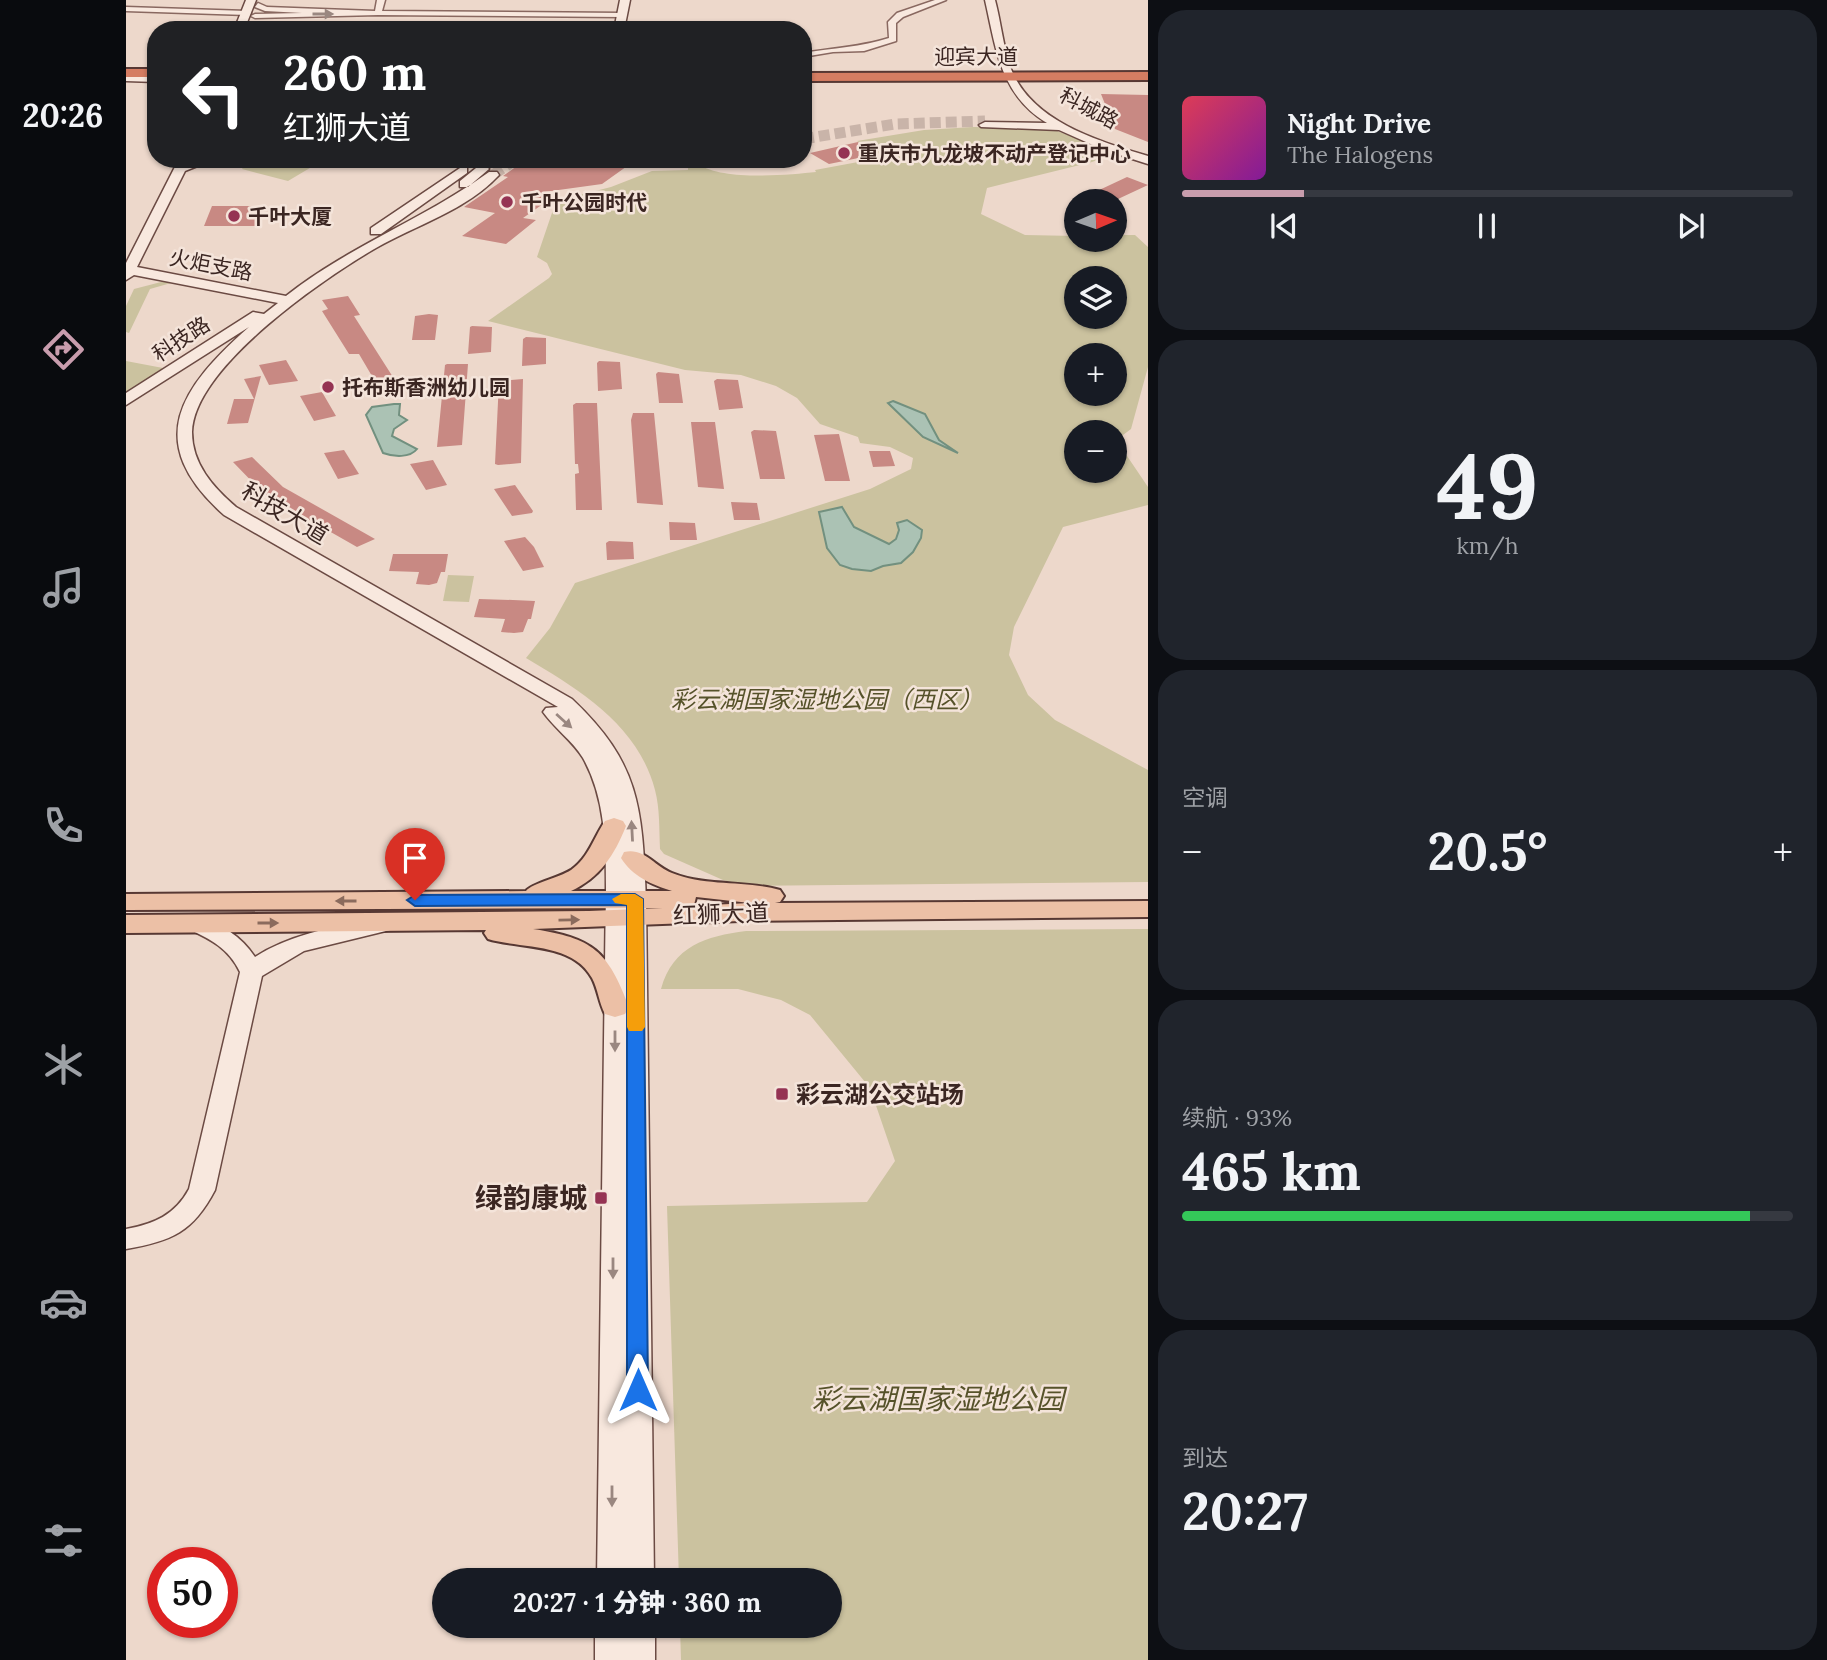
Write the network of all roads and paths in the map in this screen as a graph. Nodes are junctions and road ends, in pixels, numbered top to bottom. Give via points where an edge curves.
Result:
1 (381, 0) edge
2 (625, 0) edge
3 (634, 0) edge
4 (942, 0) edge
5 (990, 0) edge
6 (999, 0) edge
7 (254, 7) edge
8 (126, 9) edge
9 (378, 13) junction
10 (622, 15) junction
11 (621, 21) edge
12 (630, 21) edge
13 (812, 53) edge
14 (812, 69) edge
15 (960, 69) junction
16 (1148, 69) edge
17 (1014, 73) junction
18 (126, 74) edge
19 (147, 74) edge
20 (899, 77) junction
21 (1148, 77) edge
22 (812, 78) edge
23 (1036, 109) junction
24 (1065, 128) junction
25 (1148, 158) edge
26 (175, 168) edge
27 (176, 168) edge
28 (467, 168) edge
29 (467, 168) edge
30 (488, 168) tunnel mouth
31 (493, 175) tunnel mouth
32 (405, 223) junction
33 (126, 249) edge
34 (349, 250) junction
35 (127, 272) edge
36 (282, 300) junction
37 (259, 314) junction
38 (223, 361) junction
39 (204, 369) junction
40 (167, 380) junction
41 (188, 388) junction
42 (126, 400) edge
43 (126, 407) edge
44 (614, 826) junction
45 (633, 858) junction
46 (1148, 897) edge
47 (863, 899) junction
48 (503, 900) junction
49 (126, 902) edge
50 (626, 908) junction
51 (1148, 909) edge
52 (395, 922) junction
53 (438, 922) junction
54 (196, 924) junction
55 (126, 925) edge
56 (251, 972) junction
57 (615, 1007) junction
58 (126, 1239) edge
59 (612, 1568) edge
60 (639, 1568) edge
61 (611, 1638) edge
62 (639, 1638) edge
63 (611, 1660) edge
64 (639, 1660) edge

1 - 9 street
2 - 10 main road
3 - 12 main road
4 - 13 street via 900,15 892,22 893,39 880,45
5 - 17 main road, 科城路
6 - 17 main road, 科城路
7 - 8 street
7 - 9 street via 267,13
9 - 10 street
10 - 11 main road
14 - 15 highway, 迎宾大道
15 - 17 highway, 迎宾大道
15 - 20 highway via 977,73
16 - 17 highway, 迎宾大道
17 - 20 highway, 迎宾大道
17 - 21 highway, 迎宾大道
17 - 23 main road, 科城路 via 1018,90
17 - 25 main road, 科城路 via 1058,118
18 - 19 highway
20 - 22 highway, 迎宾大道
23 - 24 main road, 科城路
23 - 24 main road via 1035,117 1028,120 985,123
24 - 25 main road, 科城路
26 - 33 main road
27 - 35 main road
28 - 32 main road
29 - 34 main road, 科技大道
30 - 32 main road
31 - 32 main road, 科技大道 via 444,209
32 - 34 main road
32 - 36 main road, 科技大道
34 - 36 main road, 科技大道
35 - 36 main road, 火炬支路
36 - 37 main road, 科技大道
36 - 38 main road, 科技大道
37 - 39 main road, 科技大道
37 - 42 main road, 科技路
38 - 39 main road, 科技路
45 -> 38 main road, 科技大道 via 628,794 606,745 586,721 536,685 244,520 209,492 189,462 185,426 197,394
39 - 40 main road, 科技路
39 - 41 main road, 科技大道
40 - 41 main road via 186,377
40 - 43 main road, 科技路
41 -> 44 main road, 科技大道 via 175,415 171,439 177,464 198,495 234,524 550,709 571,727 602,772
44 - 48 main road via 602,855 573,880
44 - 50 main road, 科技大道
45 - 47 main road via 646,872 711,892
45 - 50 main road, 科技大道
46 - 47 main road, 红狮大道
47 - 50 main road, 红狮大道
48 -> 49 main road, 红狮大道
48 - 50 main road, 红狮大道
50 - 51 main road, 红狮大道 via 740,912
53 -> 50 main road, 红狮大道
50 - 57 main road
50 - 60 main road
52 - 53 main road, 红狮大道
54 -> 52 main road, 红狮大道
52 - 56 main road via 303,943 265,959
53 - 57 main road via 572,947 596,963
54 - 55 main road, 红狮大道
54 - 56 main road via 237,946
56 - 58 main road via 202,1190 192,1209 173,1225
57 -> 59 main road
61 - 63 main road
62 - 64 main road

